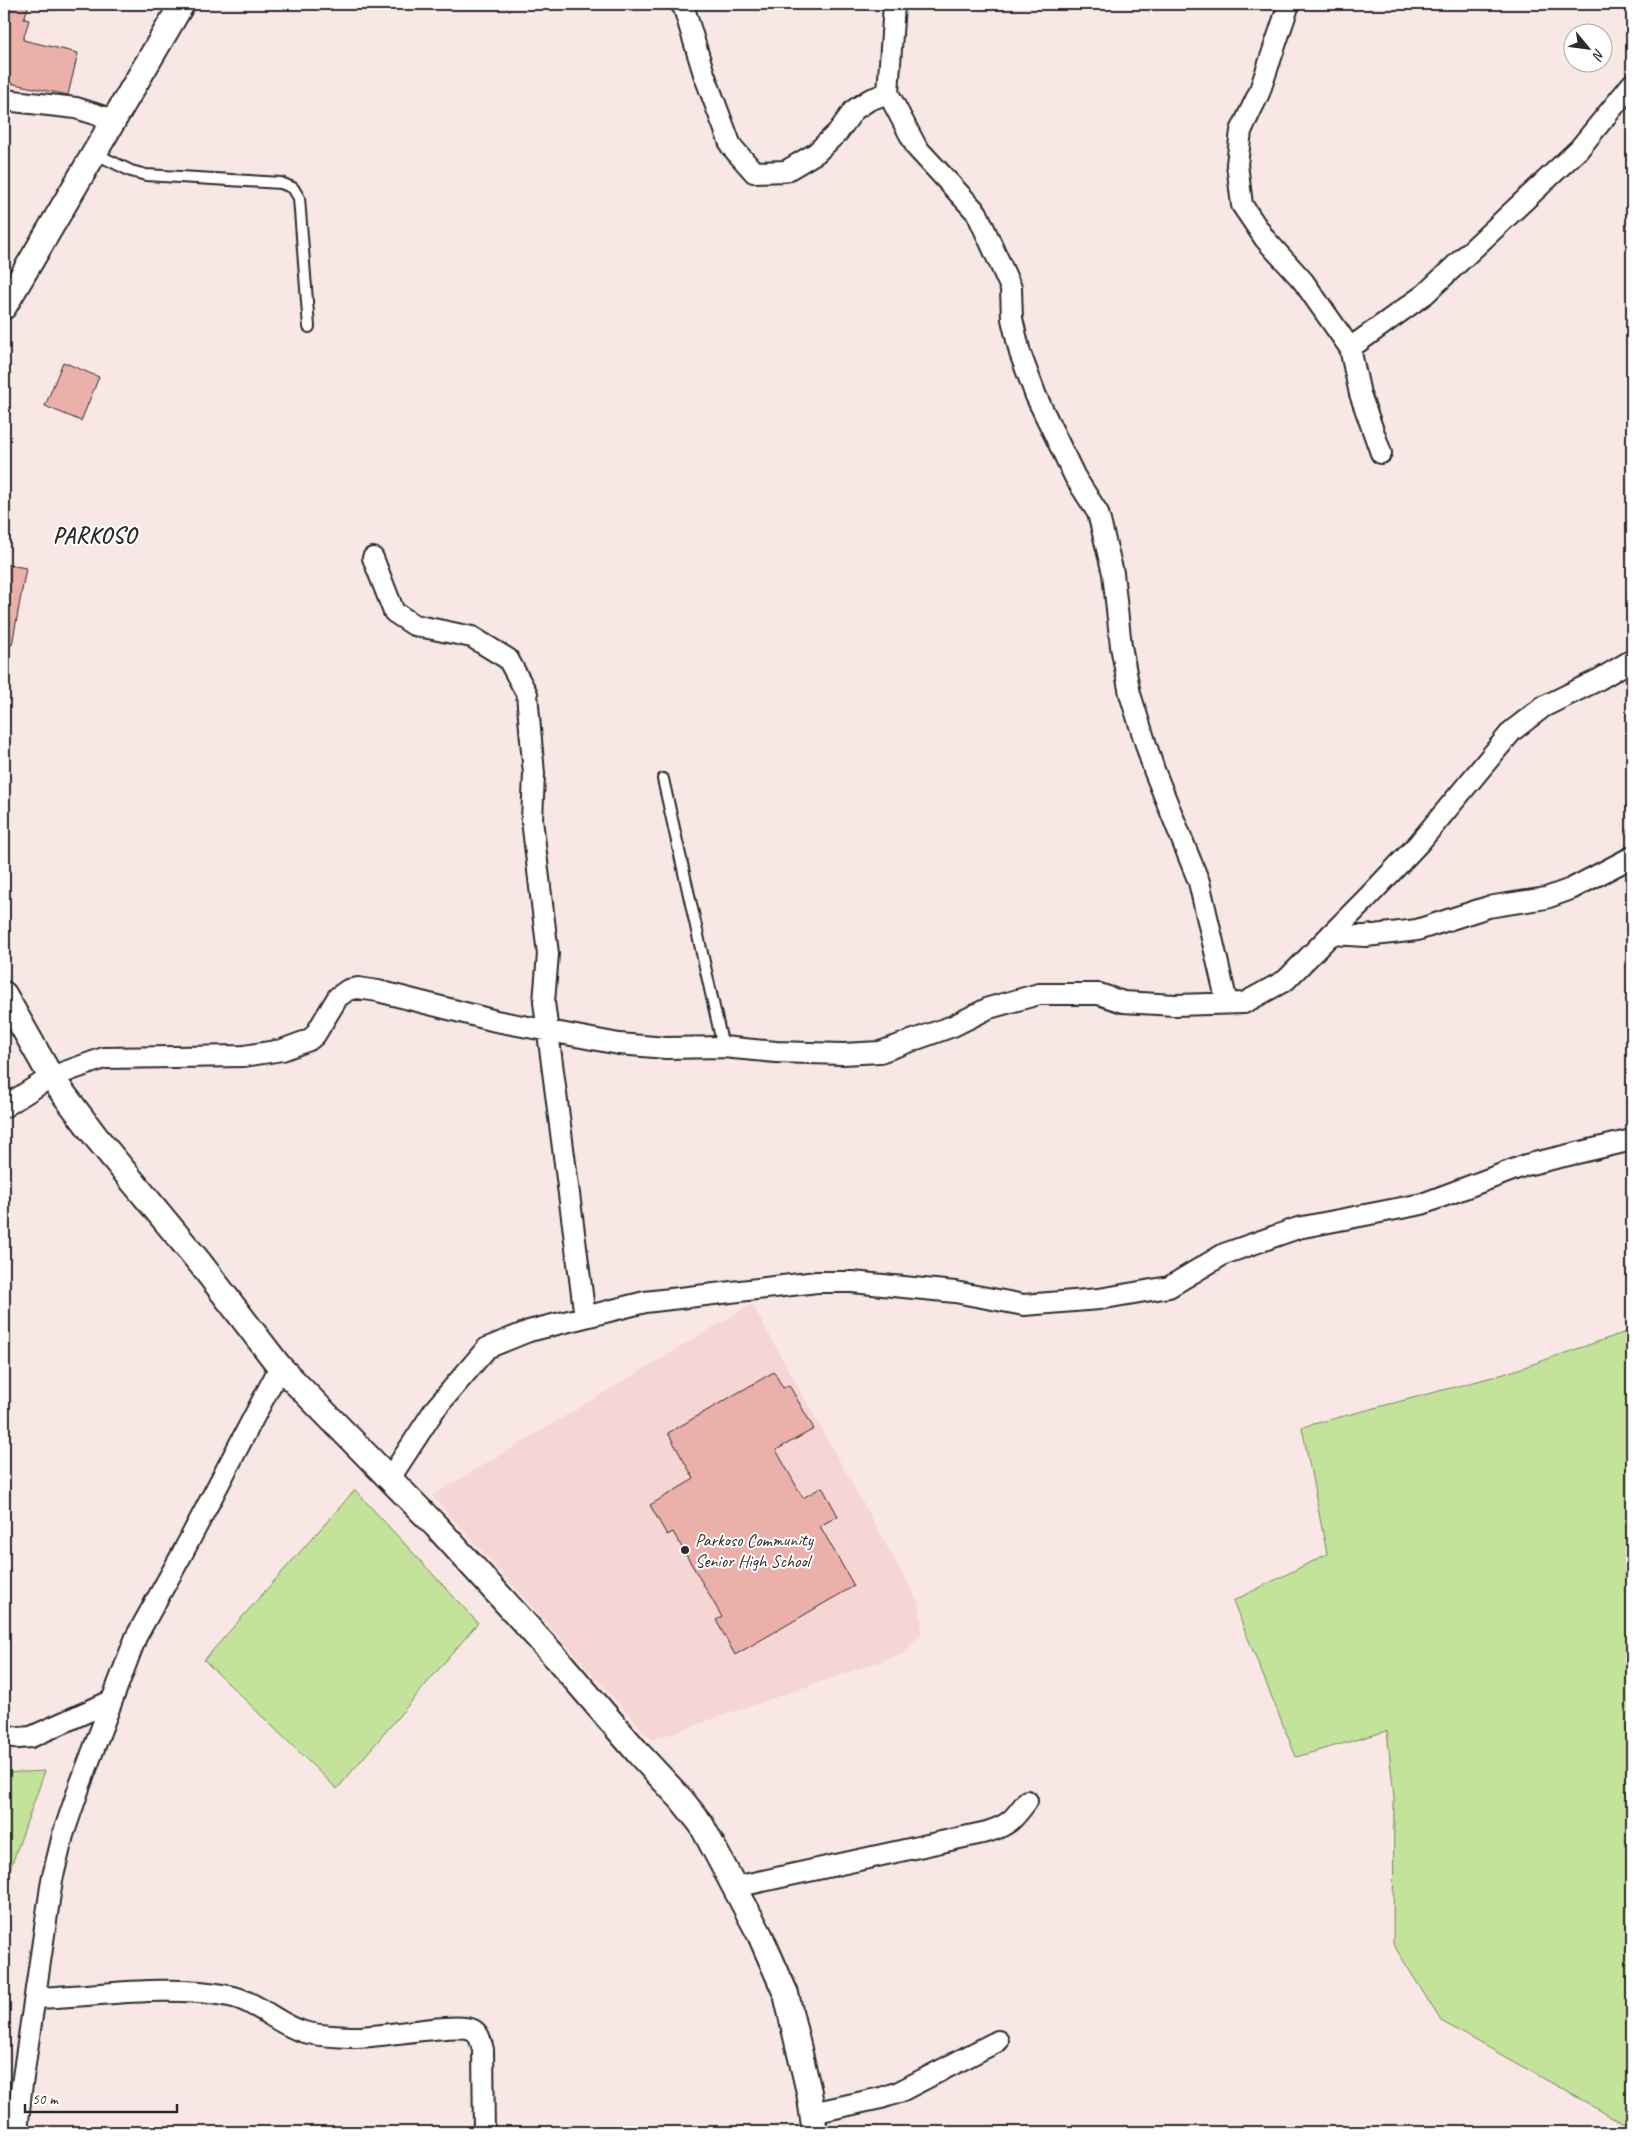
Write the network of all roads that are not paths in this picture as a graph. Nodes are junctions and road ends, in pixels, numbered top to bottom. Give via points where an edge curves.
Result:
1 (182, 4) edge
2 (681, 4) edge
3 (894, 4) edge
4 (1289, 4) edge
5 (1632, 84) edge
6 (888, 94) junction
7 (4, 100) edge
8 (114, 120) junction
9 (94, 153) junction
10 (4, 307) edge
11 (309, 327) dead end
12 (1350, 348) junction
13 (1381, 453) dead end
14 (373, 558) dead end
15 (1632, 660) edge
16 (663, 779) dead end
17 (1632, 857) edge
18 (1331, 934) junction
19 (4, 994) edge
20 (1227, 1003) junction
21 (547, 1032) junction
22 (723, 1046) junction
23 (50, 1077) junction
24 (4, 1107) edge
25 (1632, 1140) edge
26 (585, 1317) junction
27 (280, 1367) junction
28 (390, 1478) junction
29 (111, 1701) junction
30 (4, 1735) edge
31 (1026, 1801) dead end
32 (735, 1887) junction
33 (36, 1998) junction
34 (998, 2041) dead end
35 (814, 2122) edge
36 (17, 2132) edge
37 (484, 2132) edge

1 - 8 street
2 - 6 street via 732,146 754,172 786,171 816,153 838,132 854,110 869,100
3 - 6 street
4 - 12 street via 1259,93 1241,131 1236,164 1242,205 1265,239 1303,281
5 - 12 street via 1579,149 1425,294
6 - 20 street via 917,148 977,213 1011,288 1012,319 1036,396 1075,477 1098,513 1113,573 1130,694 1154,770 1198,882
7 - 8 street via 76,108
8 - 9 street
9 - 10 street
9 - 11 lane via 146,175 281,183 293,188 299,198
12 - 13 street via 1360,394
14 - 21 street via 394,612 414,625 472,637 508,659 528,694 534,774 532,820 548,954 544,1002
15 - 18 street via 1543,707 1512,731 1419,843
16 - 22 lane
17 - 18 street via 1571,889 1546,898 1488,907 1418,930 1366,936
18 - 20 street via 1286,980 1244,1003
19 - 23 street
20 - 22 street via 1175,1005 1123,1002 1099,994 1039,994 989,1008 953,1026 880,1052 776,1052
21 - 22 street via 666,1048
21 - 23 street via 358,988 338,997 309,1040 282,1050 244,1056 104,1058
21 - 26 street
23 - 24 street
23 - 27 street
25 - 26 street via 1526,1165 1422,1204 1298,1228 1224,1254 1169,1287 1099,1299 1024,1305 955,1292 852,1282 817,1282 645,1302
26 - 28 street via 529,1331 487,1348 436,1408
27 - 28 street
27 - 29 street via 136,1637
28 - 32 street via 681,1799 701,1824
29 - 30 street via 31,1737
29 - 33 street via 63,1835 54,1871
31 - 32 street via 1013,1820 987,1832
32 - 35 street via 786,1994
33 - 36 street
33 - 37 street via 172,1991 211,1993 244,2001 304,2032 351,2037 453,2026 472,2029 480,2038 483,2050
34 - 35 street via 899,2092

